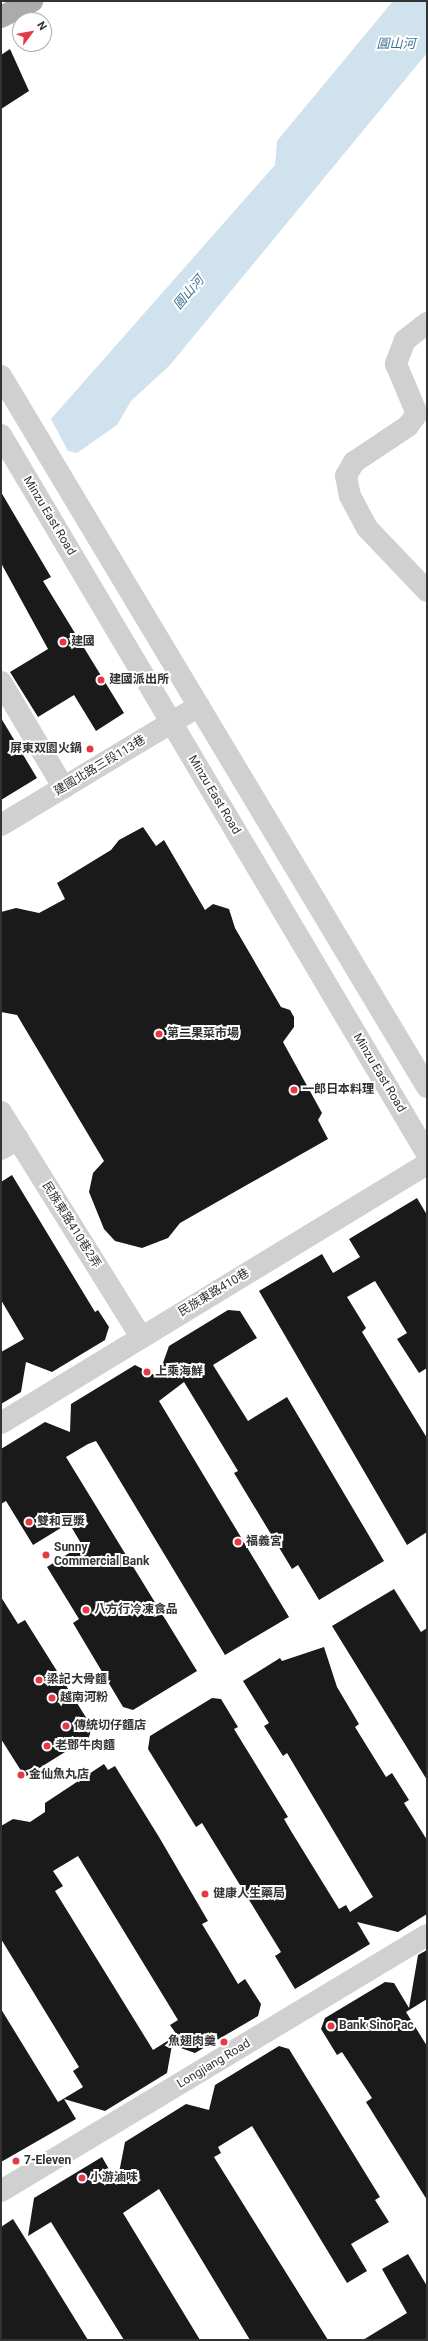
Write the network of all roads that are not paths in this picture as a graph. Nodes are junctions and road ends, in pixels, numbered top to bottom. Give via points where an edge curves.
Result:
1 (32, 1) edge
2 (1, 17) edge
3 (427, 323) edge
4 (1, 376) edge
5 (1, 435) edge
6 (126, 586) junction
7 (427, 591) edge
8 (100, 602) junction
9 (1, 682) edge
10 (199, 706) junction
11 (171, 723) junction
12 (64, 788) junction
13 (1, 825) edge
14 (427, 1087) edge
15 (1, 1112) edge
16 (9, 1144) edge
17 (427, 1154) edge
18 (427, 1164) edge
19 (141, 1337) junction
20 (1, 1423) edge
21 (427, 1935) edge
22 (1, 2191) edge

1 - 2 main road
3 - 7 street via 405,340 396,364 417,414 408,426 354,462 346,476 350,496 367,528
4 - 6 street
5 - 8 street, Minzu East Road
6 - 8 street
6 - 10 street
8 - 11 street, Minzu East Road
9 - 12 street
10 - 11 street, 建國北路三段113巷
10 - 14 street
11 - 12 street, 建國北路三段113巷
11 - 17 street, Minzu East Road
12 - 13 street, 建國北路三段113巷
15 - 16 street, 民族東路410巷2弄
16 - 19 street, 民族東路410巷2弄
18 - 19 street, 民族東路410巷
19 - 20 street, 民族東路410巷
21 - 22 street, Longjiang Road

